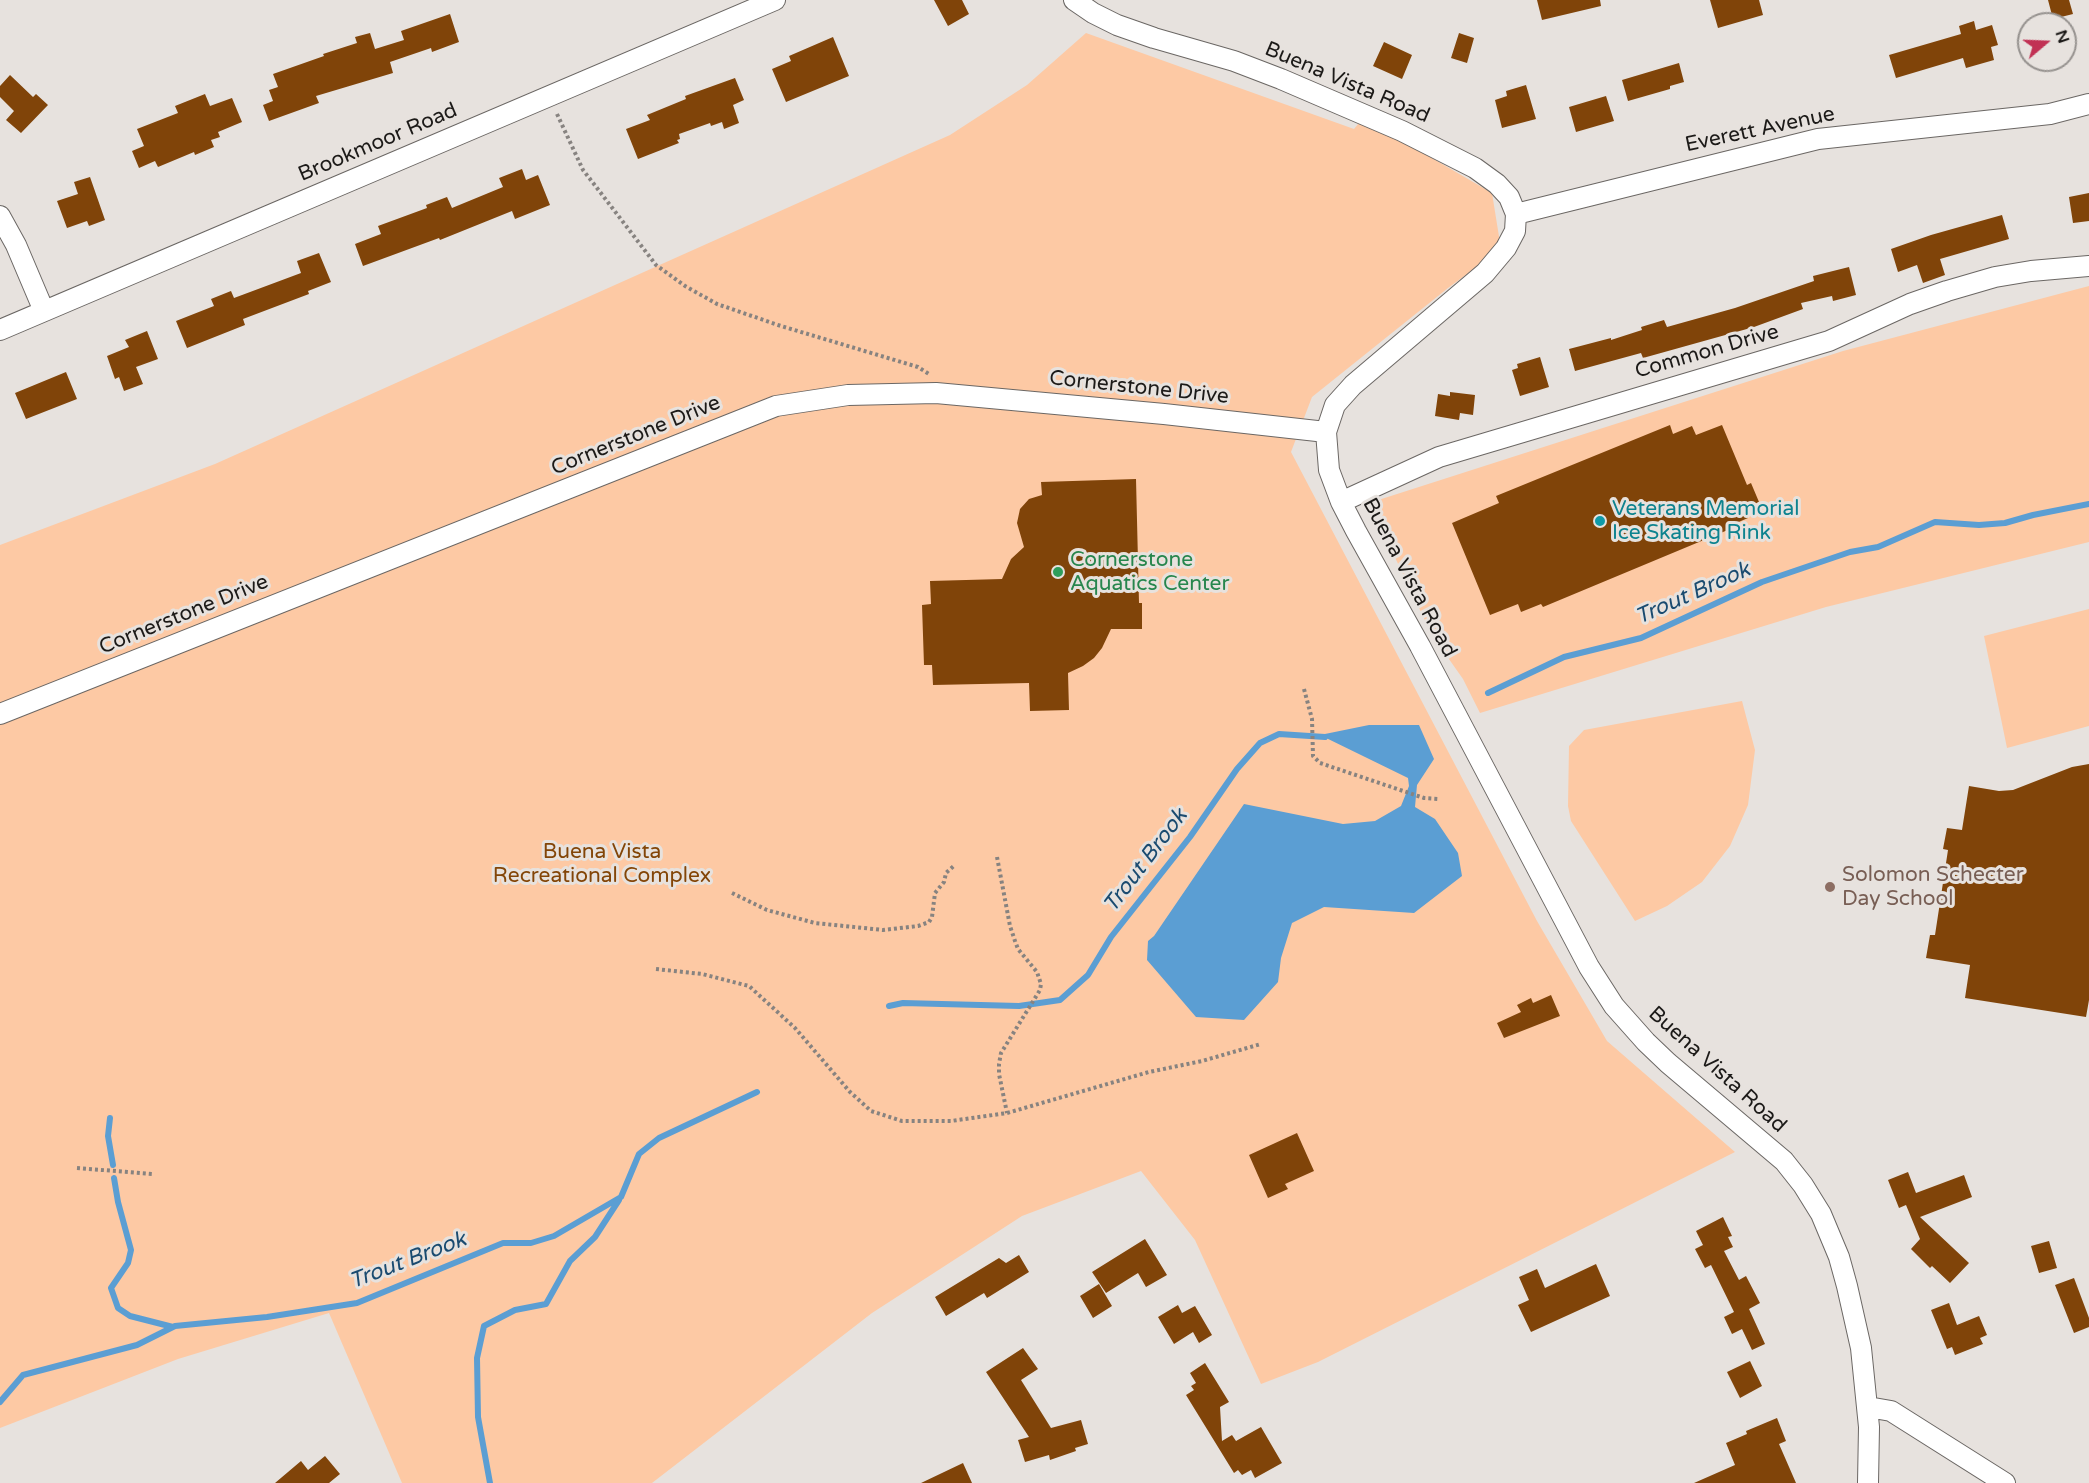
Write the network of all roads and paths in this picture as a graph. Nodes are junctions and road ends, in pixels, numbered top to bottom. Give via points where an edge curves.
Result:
1 (775, 0) edge
2 (1074, 0) edge
3 (549, 97) junction
4 (2089, 104) edge
5 (1516, 214) junction
6 (0, 216) edge
7 (2089, 266) edge
8 (44, 311) junction
9 (0, 330) edge
10 (929, 374) dead end
11 (1326, 432) junction
12 (1341, 502) junction
13 (1304, 689) dead end
14 (0, 714) edge
15 (1439, 799) dead end
16 (997, 857) dead end
17 (955, 865) dead end
18 (732, 893) dead end
19 (656, 969) dead end
20 (1261, 1044) dead end
21 (1007, 1113) junction
22 (77, 1168) dead end
23 (153, 1173) dead end
24 (1868, 1407) junction
25 (1868, 1483) edge
26 (2005, 1483) edge

1 - 3 street, Brookmoor Road
2 - 5 street, Buena Vista Road via 1117,25 1234,61 1402,131 1475,168 1497,184 1509,197
3 - 8 street, Brookmoor Road
3 - 10 path via 583,170 656,265 717,304 918,367
4 - 5 street, Everett Avenue via 2050,114 1818,139
5 - 11 street, Buena Vista Road via 1515,231 1485,273 1353,385 1335,405
6 - 8 street
7 - 12 street, Common Drive via 1995,277 1947,291 1829,341 1439,458
8 - 9 street, Brookmoor Road
11 - 12 street, Buena Vista Road via 1329,470
11 - 14 street, Cornerstone Drive via 936,393 848,395 776,406
12 - 24 street, Buena Vista Road via 1589,967 1614,1006 1668,1063 1784,1161 1821,1214 1848,1286
13 - 15 path via 1312,719 1313,756 1320,763 1424,798
16 - 21 path via 1015,941 1041,984 1005,1044 999,1064
17 - 18 path via 935,893 929,922 918,926 883,930 815,923 767,910
19 - 21 path via 702,974 748,986 795,1028 871,1111 902,1121 951,1121
20 - 21 path
22 - 23 path
24 - 25 street, Buena Vista Road
24 - 26 street via 1891,1411

